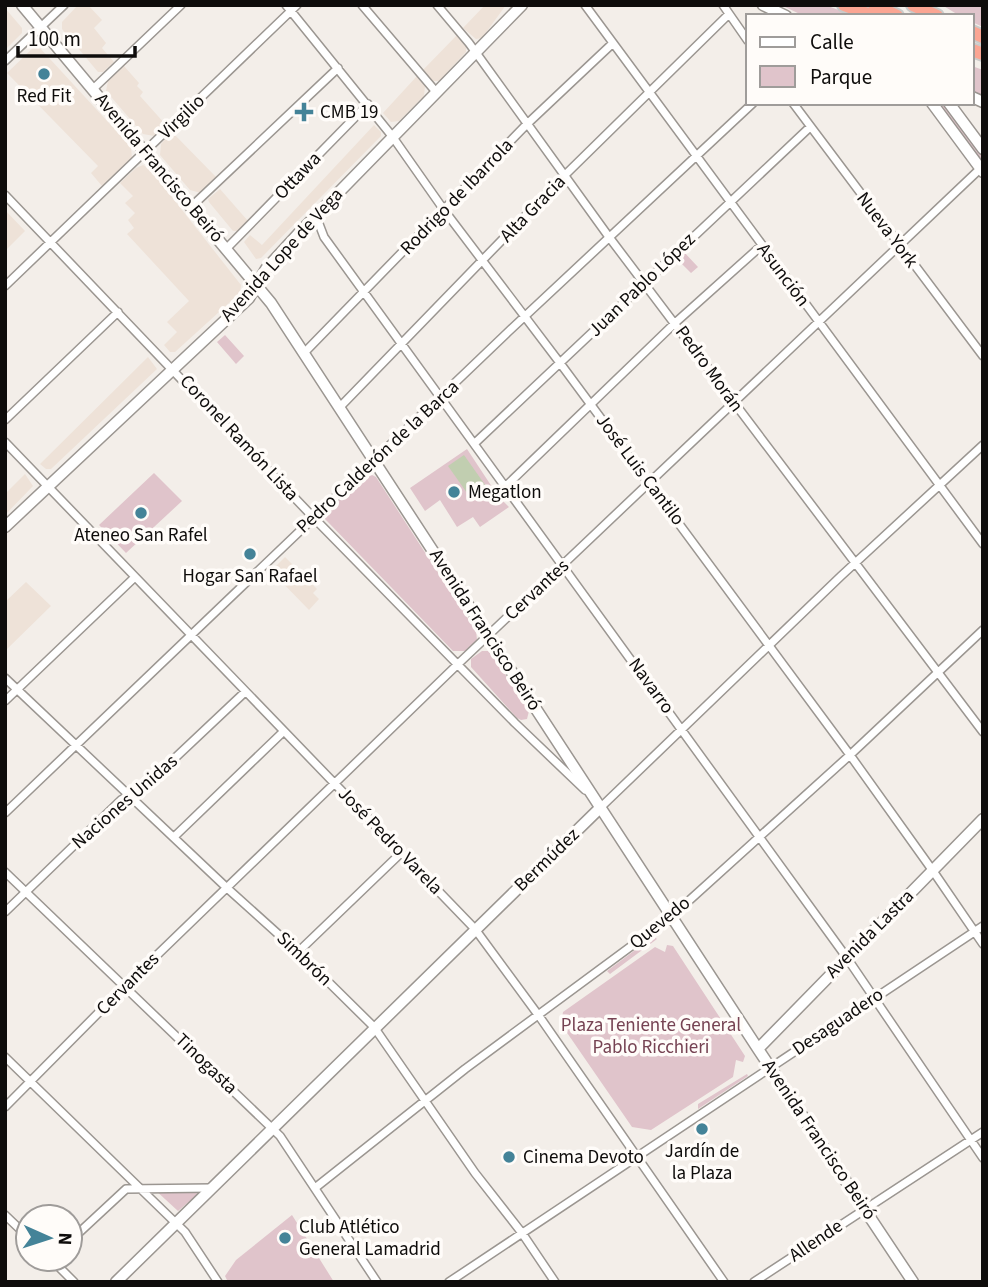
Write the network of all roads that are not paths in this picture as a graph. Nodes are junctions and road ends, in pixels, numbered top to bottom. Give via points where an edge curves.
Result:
1 (22, 5) edge
2 (64, 5) edge
3 (181, 5) edge
4 (362, 5) edge
5 (436, 5) edge
6 (585, 5) edge
7 (723, 5) edge
8 (763, 5) edge
9 (844, 5) edge
10 (874, 5) edge
11 (913, 5) edge
12 (291, 7) edge
13 (518, 7) edge
14 (729, 14) junction
15 (782, 14) edge
16 (868, 14) edge
17 (893, 14) edge
18 (933, 14) edge
19 (41, 27) junction
20 (746, 38) edge
21 (612, 43) junction
22 (476, 53) junction
23 (5, 61) edge
24 (338, 68) junction
25 (93, 89) junction
26 (437, 93) junction
27 (649, 94) junction
28 (368, 104) junction
29 (751, 105) edge
30 (794, 105) edge
31 (934, 105) edge
32 (950, 105) edge
33 (526, 125) junction
34 (810, 127) junction
35 (392, 136) junction
36 (983, 149) edge
37 (146, 151) junction
38 (697, 157) junction
39 (982, 169) edge
40 (565, 175) junction
41 (5, 195) edge
42 (729, 202) junction
43 (192, 206) junction
44 (444, 211) junction
45 (316, 216) junction
46 (609, 237) junction
47 (51, 242) junction
48 (761, 246) junction
49 (899, 246) junction
50 (227, 248) junction
51 (483, 262) junction
52 (644, 281) junction
53 (257, 284) junction
54 (5, 286) edge
55 (365, 293) junction
56 (118, 312) junction
57 (525, 316) junction
58 (818, 321) junction
59 (675, 323) junction
60 (401, 344) junction
61 (304, 353) junction
62 (983, 356) edge
63 (560, 363) junction
64 (173, 368) junction
65 (441, 397) junction
66 (733, 401) junction
67 (591, 405) junction
68 (339, 408) junction
69 (5, 420) edge
70 (6, 443) edge
71 (475, 443) junction
72 (983, 445) edge
73 (374, 461) junction
74 (650, 483) junction
75 (48, 485) junction
76 (506, 486) junction
77 (938, 486) junction
78 (313, 517) junction
79 (5, 527) edge
80 (983, 544) edge
81 (854, 564) junction
82 (564, 565) junction
83 (135, 578) junction
84 (983, 630) edge
85 (190, 634) junction
86 (489, 635) junction
87 (769, 646) junction
88 (458, 664) junction
89 (937, 673) junction
90 (5, 678) edge
91 (17, 689) junction
92 (245, 691) junction
93 (5, 701) edge
94 (681, 729) junction
95 (283, 732) junction
96 (983, 732) edge
97 (75, 745) junction
98 (850, 755) junction
99 (335, 783) junction
100 (131, 795) junction
101 (594, 797) junction
102 (601, 807) junction
103 (5, 813) edge
104 (983, 820) edge
105 (175, 836) junction
106 (758, 838) junction
107 (401, 853) junction
108 (933, 871) junction
109 (5, 872) edge
110 (227, 888) junction
111 (27, 892) junction
112 (5, 912) edge
113 (672, 916) junction
114 (983, 926) edge
115 (475, 929) junction
116 (974, 932) junction
117 (983, 944) edge
118 (298, 952) junction
119 (847, 958) junction
120 (125, 986) junction
121 (874, 998) junction
122 (539, 1016) junction
123 (374, 1027) junction
124 (758, 1049) junction
125 (5, 1057) edge
126 (771, 1068) junction
127 (31, 1082) junction
128 (426, 1101) junction
129 (5, 1107) edge
130 (273, 1128) junction
131 (983, 1132) edge
132 (971, 1140) junction
133 (636, 1156) junction
134 (983, 1158) edge
135 (140, 1188) junction
136 (212, 1188) junction
137 (315, 1188) junction
138 (864, 1209) junction
139 (176, 1223) junction
140 (84, 1228) edge
141 (522, 1233) junction
142 (116, 1282) edge
143 (218, 1282) edge
144 (377, 1282) edge
145 (449, 1282) edge
146 (555, 1282) edge
147 (724, 1282) edge
148 (754, 1282) edge
149 (913, 1282) edge

1 - 19 main road, Avenida Francisco Beiró
2 - 19 street
3 - 25 street
4 - 26 street
5 - 22 street, Pedro Morán
6 - 21 street, Asunción
7 - 14 street
8 - 15 main road
9 - 16 highway
10 - 17 highway
11 - 18 highway
12 - 24 street, José Luis Cantilo
12 - 37 street, Virgilio
13 - 22 main road, Avenida Lope de Vega
14 - 20 street
14 - 27 street, Alta Gracia
19 - 23 street
19 - 25 main road, Avenida Francisco Beiró
21 - 27 street, Asunción
21 - 33 street, Rodrigo de Ibarrola
22 - 26 main road, Avenida Lope de Vega
22 - 33 street, Pedro Morán
24 - 28 street, José Luis Cantilo
24 - 43 street
25 - 37 main road, Avenida Francisco Beiró
26 - 35 main road, Avenida Lope de Vega
27 - 38 street, Asunción
27 - 40 street, Alta Gracia
28 - 35 street, José Luis Cantilo
28 - 50 street, Ottawa
29 - 38 street, Pedro Calderón de la Barca
30 - 34 street, Nueva York
31 - 39 main road
32 - 36 main road
33 - 40 street, Pedro Morán
33 - 44 street, Rodrigo de Ibarrola
34 - 42 street, Juan Pablo López
34 - 49 street, Nueva York
35 - 44 street, José Luis Cantilo
35 - 45 main road, Avenida Lope de Vega
37 - 43 main road, Avenida Francisco Beiró
37 - 47 street, Virgilio
38 - 42 street, Asunción
38 - 46 street, Pedro Calderón de la Barca
39 - 49 street, Cervantes
40 - 46 street, Pedro Morán
40 - 51 street, Alta Gracia
41 - 47 street, Coronel Ramón Lista
42 - 48 street, Asunción
42 - 52 street, Juan Pablo López
43 - 50 main road, Avenida Francisco Beiró
44 - 51 street, José Luis Cantilo
44 - 55 street, Rodrigo de Ibarrola
45 - 53 main road, Avenida Lope de Vega
45 - 55 street, Navarro via 324,237
46 - 52 street, Pedro Morán
46 - 57 street, Pedro Calderón de la Barca
47 - 54 street, Virgilio
47 - 56 street, Coronel Ramón Lista
48 - 58 street, Asunción
48 - 59 street
49 - 58 street, Cervantes
49 - 62 street, Nueva York
50 - 53 main road, Avenida Francisco Beiró
51 - 57 street, José Luis Cantilo
51 - 60 street, Alta Gracia
52 - 59 street, Pedro Morán
52 - 63 street, Juan Pablo López
53 - 61 main road, Avenida Francisco Beiró
53 - 64 main road, Avenida Lope de Vega via 249,298
55 - 60 street, Navarro
55 - 61 street, Rodrigo de Ibarrola
56 - 64 street, Coronel Ramón Lista
56 - 69 street
57 - 63 street, José Luis Cantilo
57 - 65 street, Pedro Calderón de la Barca
58 - 66 street, Cervantes
58 - 77 street, Asunción
59 - 66 street, Pedro Morán
59 - 67 street
60 - 65 street, Navarro
60 - 68 street, Alta Gracia
61 - 68 main road, Avenida Francisco Beiró
63 - 67 street, José Luis Cantilo
63 - 71 street, Juan Pablo López
64 - 75 main road, Avenida Lope de Vega
64 - 78 street, Coronel Ramón Lista
65 - 71 street, Navarro
65 - 73 street, Pedro Calderón de la Barca
66 - 74 street, Cervantes
66 - 81 street, Pedro Morán
67 - 74 street, José Luis Cantilo
67 - 76 street
68 - 73 main road, Avenida Francisco Beiró
70 - 75 street, José Pedro Varela
71 - 76 street, Navarro
72 - 77 street, Bermúdez
73 - 78 street, Pedro Calderón de la Barca
73 - 86 main road, Avenida Francisco Beiró
74 - 82 street, Cervantes
74 - 87 street, José Luis Cantilo
75 - 79 main road, Avenida Lope de Vega
75 - 83 street, José Pedro Varela
76 - 82 street, Navarro
77 - 80 street, Asunción
77 - 81 street, Bermúdez
78 - 85 street, Pedro Calderón de la Barca
78 - 88 street, Coronel Ramón Lista
81 - 87 street, Bermúdez
81 - 89 street, Pedro Morán
82 - 86 street, Cervantes
82 - 94 street, Navarro
83 - 85 street, José Pedro Varela
83 - 91 street
84 - 89 street, Quevedo
85 - 92 street, José Pedro Varela
85 - 97 street, Pedro Calderón de la Barca
86 - 88 street, Cervantes
86 - 101 main road, Avenida Francisco Beiró
87 - 94 street, Bermúdez
87 - 98 street, José Luis Cantilo
88 - 99 street, Cervantes
88 - 101 street, Coronel Ramón Lista
89 - 96 street, Pedro Morán
89 - 98 street, Quevedo
90 - 91 street, Simbrón
91 - 93 street
91 - 97 street, Simbrón
92 - 95 street, José Pedro Varela
92 - 100 street, Naciones Unidas
94 - 102 street, Bermúdez
94 - 106 street, Navarro
95 - 99 street, José Pedro Varela
95 - 105 street
97 - 100 street, Simbrón
97 - 103 street, Pedro Calderón de la Barca
98 - 106 street, Quevedo
98 - 108 street, José Luis Cantilo
99 - 107 street, José Pedro Varela
99 - 110 street, Cervantes
100 - 105 street, Simbrón
100 - 111 street, Naciones Unidas
101 - 102 main road, Avenida Francisco Beiró
102 - 113 main road, Avenida Francisco Beiró
102 - 115 main road, Bermúdez
104 - 108 main road, Avenida Lastra
105 - 110 street, Simbrón
106 - 113 street, Quevedo
106 - 119 street, Navarro
107 - 115 street, José Pedro Varela
107 - 118 street
108 - 116 street, José Luis Cantilo
108 - 119 main road, Avenida Lastra
109 - 111 street, Tinogasta
110 - 118 street, Simbrón
110 - 120 street, Cervantes
111 - 112 street, Naciones Unidas
111 - 120 street, Tinogasta
113 - 122 street, Quevedo
113 - 124 main road, Avenida Francisco Beiró
114 - 116 street, Desaguadero
115 - 122 street, José Pedro Varela
115 - 123 main road, Bermúdez
116 - 117 street, José Luis Cantilo
116 - 121 street, Desaguadero
118 - 123 street, Simbrón
119 - 121 street, Navarro
119 - 124 main road, Avenida Lastra
120 - 127 street, Cervantes
120 - 130 street, Tinogasta
121 - 126 street, Desaguadero
121 - 132 street, Navarro
122 - 128 street, Quevedo
122 - 133 street, José Pedro Varela
123 - 128 street, Simbrón
123 - 130 main road, Bermúdez
124 - 126 main road, Avenida Francisco Beiró
125 - 127 street
126 - 133 street, Desaguadero
126 - 138 main road, Avenida Francisco Beiró
127 - 129 street, Cervantes
127 - 135 street
128 - 137 street, Quevedo
128 - 141 street, Simbrón
130 - 136 main road, Bermúdez
130 - 137 street, Tinogasta
131 - 132 street, Allende
132 - 134 street, Navarro
132 - 138 street, Allende
133 - 141 street, Desaguadero
133 - 147 street, José Pedro Varela
135 - 136 street
135 - 139 street
135 - 140 street via 126,1189
136 - 139 main road, Bermúdez
137 - 144 street, Tinogasta
138 - 148 street, Allende
138 - 149 main road, Avenida Francisco Beiró
139 - 142 main road, Bermúdez
139 - 143 street
141 - 145 street, Desaguadero
141 - 146 street, Simbrón

